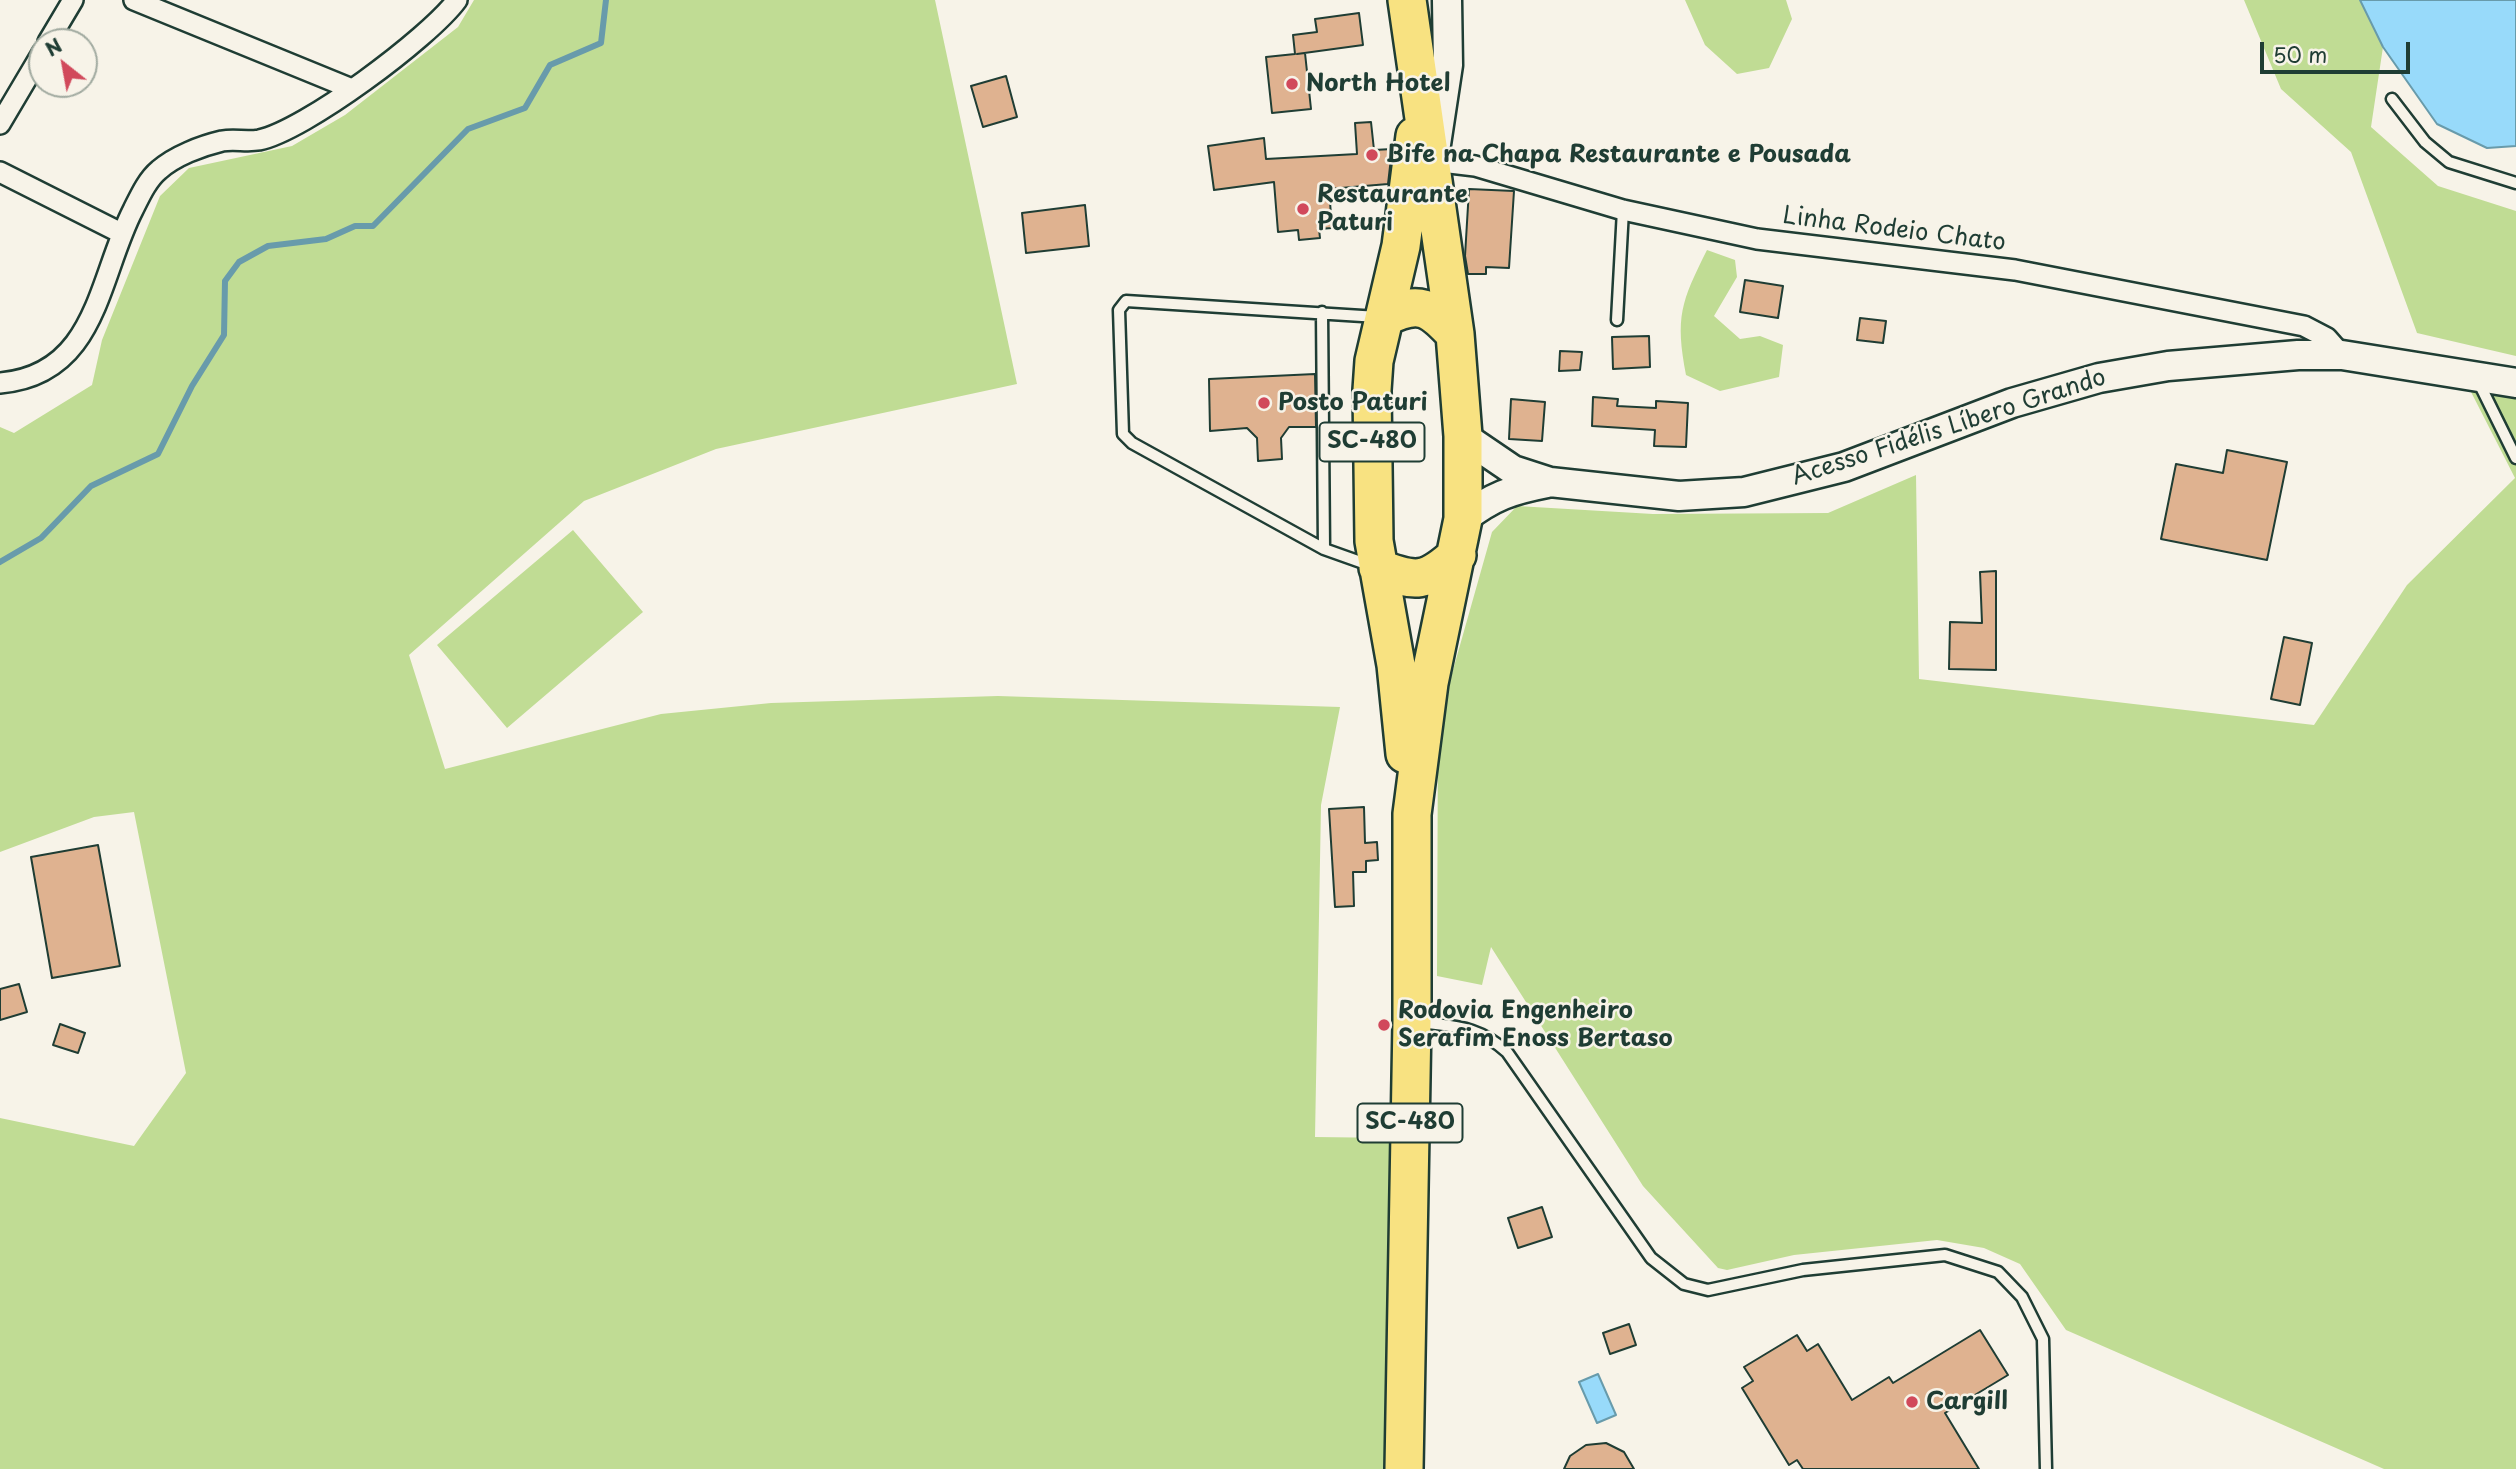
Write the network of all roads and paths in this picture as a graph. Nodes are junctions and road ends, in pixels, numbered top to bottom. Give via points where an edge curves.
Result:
1 (73, 0) edge
2 (134, 0) edge
3 (457, 0) edge
4 (1408, 0) edge
5 (1447, 0) edge
6 (56, 28) edge
7 (28, 77) edge
8 (352, 89) junction
9 (1419, 99) junction
10 (2392, 99) dead end
11 (0, 124) edge
12 (1433, 160) junction
13 (0, 172) edge
14 (2516, 183) edge
15 (1623, 210) junction
16 (121, 233) junction
17 (1322, 312) junction
18 (1385, 317) junction
19 (1617, 320) dead end
20 (1455, 334) junction
21 (2342, 355) junction
22 (2474, 374) junction
23 (0, 383) edge
24 (2516, 383) edge
25 (1463, 436) junction
26 (2516, 458) edge
27 (1550, 482) junction
28 (1463, 519) junction
29 (1324, 549) junction
30 (1457, 555) junction
31 (1378, 568) junction
32 (1412, 814) junction
33 (1412, 1021) junction
34 (1404, 1469) edge
35 (2046, 1469) edge

1 - 6 street
2 - 8 street
3 - 8 street via 442,20
4 - 9 highway, SC-480
5 - 12 street via 1448,65
7 - 11 street
8 - 16 street via 281,132 258,140 223,141 183,155 159,170 142,190
9 - 12 highway, SC-480
9 - 18 highway, SC-480 via 1401,246
10 - 14 lane via 2425,142 2449,162
12 - 15 street, Linha Rodeio Chato via 1475,166
12 - 20 highway, SC-480
13 - 16 street
15 - 19 lane
15 - 21 street, Linha Rodeio Chato via 1757,239 2015,270 2304,326 2327,338
16 - 23 street via 89,327 52,365 34,376
17 - 18 lane
17 - 29 lane
17 - 29 lane via 1126,301 1119,310 1124,434 1132,443
18 - 20 highway via 1420,306 1437,315
18 - 31 highway, SC-480 via 1372,390 1372,509
20 - 25 highway, SC-480
21 - 22 street, Acesso Fidélis Líbero Grando
21 - 27 street, Acesso Fidélis Líbero Grando via 2168,366 2099,378 2012,403 1844,467 1744,492 1679,496
22 - 24 street, Acesso Fidélis Líbero Grando
22 - 26 lane
25 - 27 street, Acesso Fidélis Líbero Grando via 1513,470
25 - 28 highway, SC-480
27 - 28 street, Acesso Fidélis Líbero Grando via 1490,498
28 - 30 highway, SC-480
29 - 31 lane
30 - 31 highway via 1437,573 1418,580
30 - 32 highway, SC-480 via 1429,682
31 - 32 highway, SC-480 via 1396,665
32 - 33 highway, SC-480
33 - 34 highway, SC-480
33 - 35 lane via 1471,1028 1507,1052 1651,1258 1684,1284 1708,1290 1803,1270 1945,1255 1998,1272 2022,1297 2043,1339

